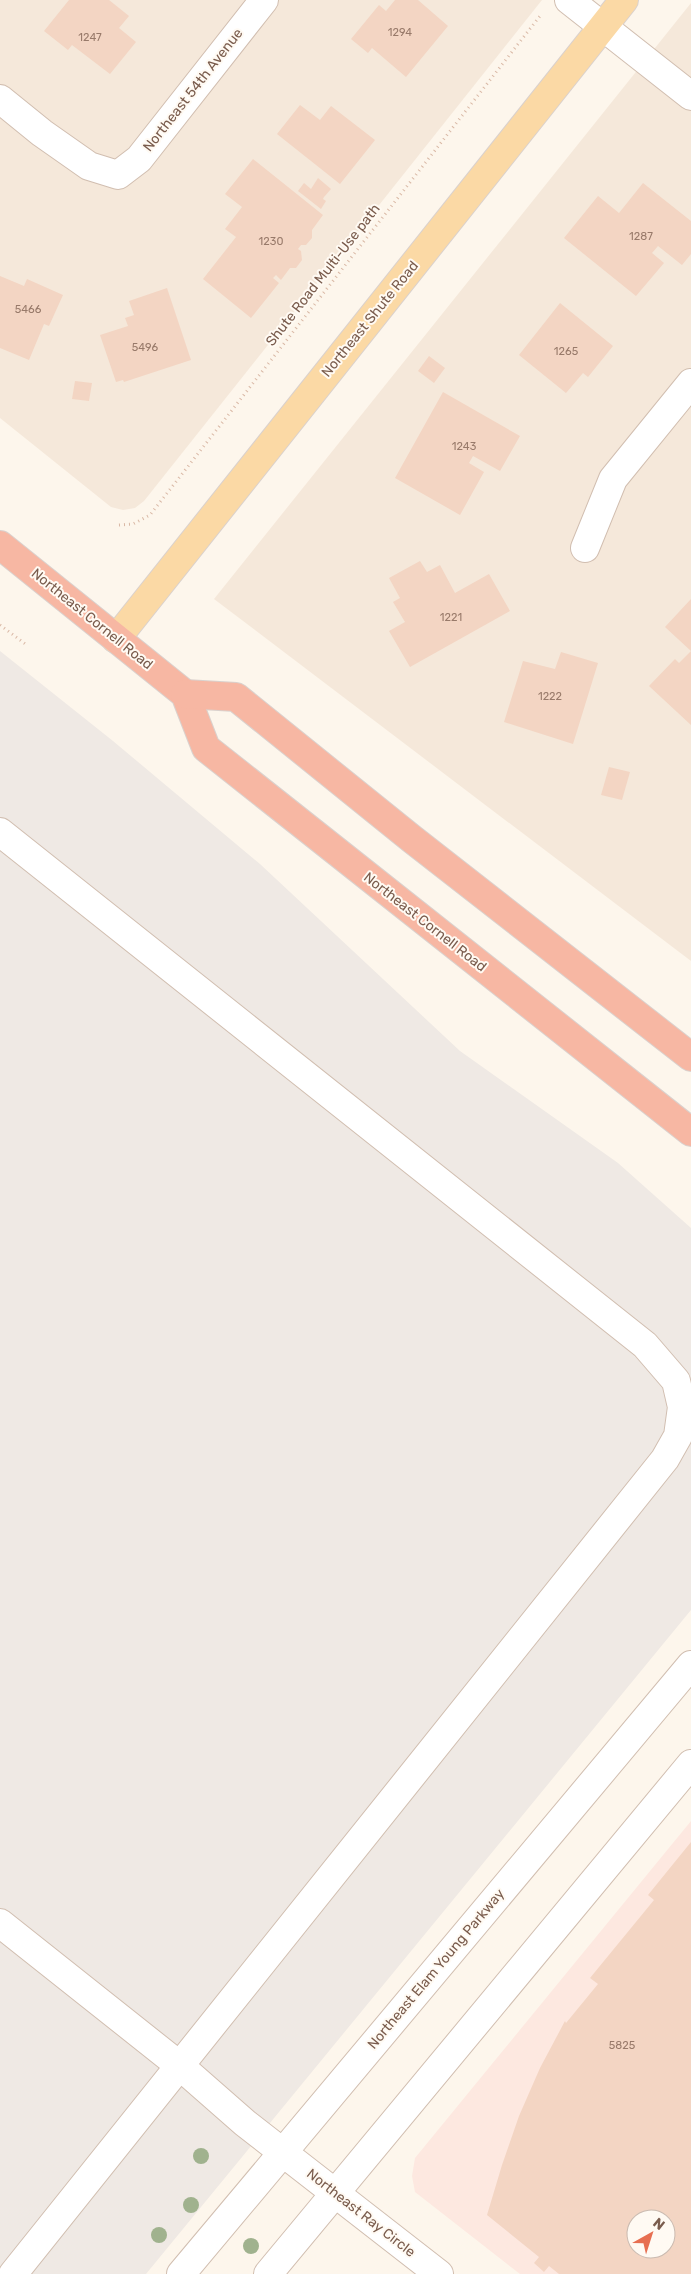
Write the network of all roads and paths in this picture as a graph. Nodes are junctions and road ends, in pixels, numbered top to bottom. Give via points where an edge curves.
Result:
1 (264, 0) edge
2 (569, 0) edge
3 (624, 0) edge
4 (535, 22) dead end
5 (603, 27) junction
6 (691, 96) edge
7 (0, 99) edge
8 (691, 383) edge
9 (119, 525) dead end
10 (0, 545) edge
11 (585, 548) dead end
12 (0, 625) edge
13 (116, 639) junction
14 (28, 646) dead end
15 (185, 694) junction
16 (0, 832) edge
17 (691, 1057) edge
18 (691, 1132) edge
19 (691, 1665) edge
20 (691, 1764) edge
21 (0, 1923) edge
22 (180, 2066) junction
23 (283, 2152) junction
24 (334, 2192) junction
25 (13, 2274) edge
26 (181, 2274) edge
27 (268, 2274) edge
28 (439, 2274) edge

1 - 7 street, Northeast 54th Avenue via 139,160 118,175 89,166
2 - 5 street
3 - 5 main road, Northeast Shute Road
4 - 9 path, Shute Road Multi-Use path via 150,515 133,524
5 - 6 street
5 - 13 main road, Northeast Shute Road
8 - 11 street via 613,480
10 - 13 highway, Northeast Cornell Road
12 - 14 path
13 - 15 highway, Northeast Cornell Road
15 - 17 highway via 236,697 412,840
15 - 18 highway, Northeast Cornell Road via 206,748
16 - 22 street via 645,1344 676,1381 682,1407 678,1436 665,1459
19 - 23 street, Northeast Elam Young Parkway
20 - 24 street
21 - 22 street, Northeast Ray Circle
22 - 23 street, Northeast Ray Circle
22 - 25 street
23 - 24 street, Northeast Ray Circle
23 - 26 street, Northeast Elam Young Parkway
24 - 27 street
24 - 28 street, Northeast Ray Circle

